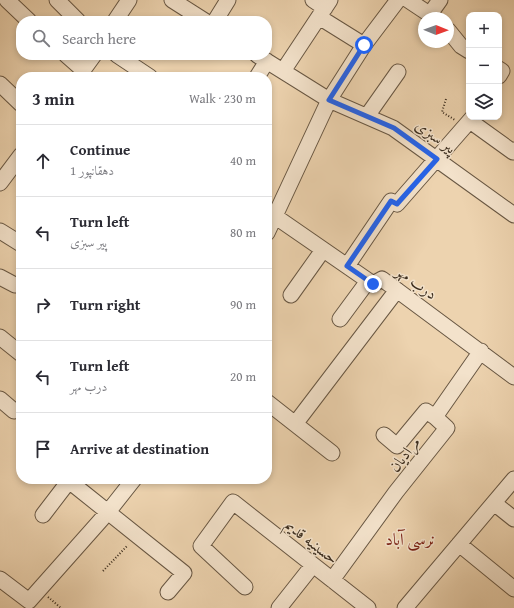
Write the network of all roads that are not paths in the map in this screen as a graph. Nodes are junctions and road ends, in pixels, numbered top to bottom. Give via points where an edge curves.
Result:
1 (7, 0) edge
2 (57, 0) edge
3 (128, 0) edge
4 (172, 0) edge
5 (228, 0) edge
6 (398, 0) edge
7 (408, 0) edge
8 (440, 0) edge
9 (322, 6) edge
10 (427, 12) edge
11 (435, 12) edge
12 (24, 16) edge
13 (73, 16) edge
14 (119, 16) edge
15 (197, 16) edge
16 (218, 16) edge
17 (454, 37) edge
18 (364, 45) junction
19 (466, 49) edge
20 (70, 60) edge
21 (91, 60) edge
22 (124, 60) edge
23 (261, 60) edge
24 (265, 60) edge
25 (283, 71) junction
26 (79, 72) edge
27 (82, 72) edge
28 (142, 72) edge
29 (258, 72) edge
30 (398, 72) dead end
31 (0, 84) edge
32 (16, 99) edge
33 (329, 100) junction
34 (367, 116) junction
35 (470, 122) edge
36 (514, 150) edge
37 (437, 159) junction
38 (16, 161) edge
39 (2, 176) edge
40 (514, 215) edge
41 (276, 217) junction
42 (272, 224) edge
43 (0, 231) edge
44 (16, 241) edge
45 (323, 250) junction
46 (347, 266) junction
47 (0, 277) edge
48 (368, 280) junction
49 (15, 285) dead end
50 (398, 290) junction
51 (291, 296) dead end
52 (340, 319) dead end
53 (0, 337) edge
54 (16, 350) edge
55 (481, 351) junction
56 (514, 377) edge
57 (0, 399) edge
58 (272, 406) edge
59 (14, 411) dead end
60 (435, 417) junction
61 (295, 424) junction
62 (384, 435) dead end
63 (332, 453) dead end
64 (514, 479) edge
65 (66, 484) edge
66 (74, 484) edge
67 (130, 484) edge
68 (494, 503) junction
69 (108, 512) junction
70 (43, 515) dead end
71 (514, 519) edge
72 (459, 544) junction
73 (313, 565) junction
74 (332, 580) junction
75 (3, 586) edge
76 (245, 587) dead end
77 (514, 589) edge
78 (168, 592) dead end
79 (278, 608) edge
80 (368, 608) edge
81 (405, 608) edge

1 - 12 street
2 - 13 street
3 - 14 street
4 - 15 street
5 - 16 street
6 - 18 street
7 - 10 street
8 - 11 street
9 - 18 street
9 - 25 street
17 - 19 street
18 - 33 street
20 - 26 street
21 - 27 street
22 - 28 street
23 - 29 street
24 - 25 street, پیر سبزی
25 - 33 street, پیر سبزی
30 - 34 street
31 - 32 street
33 - 34 street, پیر سبزی
33 - 41 street
34 - 37 street, پیر سبزی via 394,128
35 - 36 street via 513,152
35 - 37 street
37 - 40 street, پیر سبزی
37 - 46 street via 397,204 391,201
38 - 39 street
41 - 42 street
41 - 45 street
43 - 44 street
45 - 46 street
45 - 51 street
46 - 48 street
47 - 49 street
48 - 50 street, درب مهر via 373,284 382,279
48 - 52 street
50 - 55 street, درب مهر
50 - 61 street
53 - 54 street
55 - 56 street, درب مهر
55 - 60 street
57 - 59 street
58 - 61 street
60 - 62 street via 426,410 397,446
60 - 74 street, مرادیان via 447,428 396,492
61 - 63 street
64 - 68 street
65 - 70 street
66 - 69 street
67 - 69 street
68 - 71 street
68 - 72 street
69 - 75 street via 29,601
69 - 78 street via 184,573
72 - 77 street
72 - 81 street
73 - 74 street, حسینیه قدیم
73 - 76 street, حسینیه قدیم via 233,502 202,546
73 - 79 street
74 - 80 street, حسینیه قدیم

